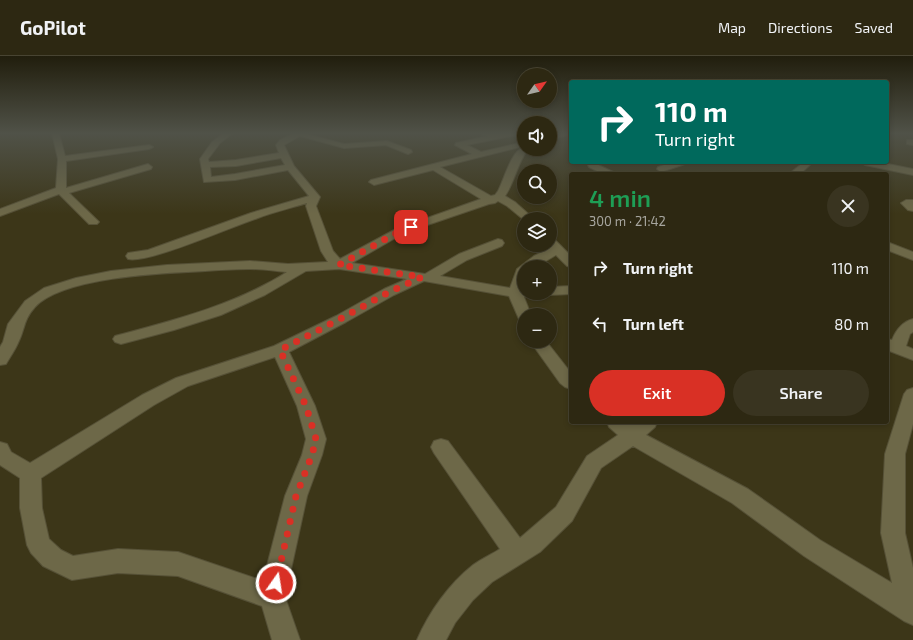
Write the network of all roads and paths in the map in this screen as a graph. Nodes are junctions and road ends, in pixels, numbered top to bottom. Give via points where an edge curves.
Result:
1 (62, 160) edge
2 (204, 160) edge
3 (252, 160) edge
4 (286, 160) edge
5 (457, 160) edge
6 (516, 160) edge
7 (676, 164) edge
8 (806, 164) edge
9 (875, 164) edge
10 (206, 165) junction
11 (592, 165) dead end
12 (289, 166) junction
13 (148, 167) dead end
14 (434, 167) junction
15 (661, 169) dead end
16 (606, 172) edge
17 (796, 172) edge
18 (913, 172) edge
19 (374, 182) dead end
20 (60, 192) junction
21 (315, 197) junction
22 (495, 199) junction
23 (521, 212) edge
24 (0, 214) edge
25 (93, 222) dead end
26 (498, 243) dead end
27 (889, 247) edge
28 (557, 249) edge
29 (547, 252) edge
30 (132, 256) dead end
31 (913, 256) edge
32 (537, 260) edge
33 (569, 261) edge
34 (339, 265) junction
35 (304, 267) junction
36 (425, 277) junction
37 (569, 290) edge
38 (557, 291) edge
39 (517, 292) edge
40 (913, 324) edge
41 (121, 338) dead end
42 (892, 346) edge
43 (543, 348) edge
44 (280, 350) junction
45 (913, 355) edge
46 (0, 360) edge
47 (569, 381) edge
48 (913, 394) edge
49 (632, 427) edge
50 (441, 447) dead end
51 (0, 450) edge
52 (30, 474) junction
53 (517, 553) junction
54 (272, 597) junction
55 (913, 611) edge
56 (286, 640) edge
57 (432, 640) edge

1 - 20 street
2 - 10 street
3 - 10 street
4 - 12 street
5 - 14 street
6 - 22 street via 504,191
7 - 15 street
8 - 17 street
9 - 18 street
10 - 12 street via 207,180
11 - 16 street
12 - 21 street
13 - 20 street
14 - 19 street
14 - 22 street
20 - 24 street
20 - 25 street
21 - 30 street via 255,215 150,253
21 - 34 street via 312,206 327,251
22 - 23 street via 511,204
22 - 34 street via 400,231
26 - 36 street via 463,257
27 - 31 street
28 - 33 street
29 - 32 street
34 - 35 street
34 - 36 street
35 - 41 street via 262,293 202,317
35 - 46 street via 250,265 167,269 111,275 49,290 30,304 16,324 11,342
36 - 39 street
36 - 44 street via 389,292
37 - 38 street
40 - 42 street
42 - 45 street
43 - 47 street
44 - 52 street via 182,382 148,400
44 - 54 street via 306,406 316,439 296,496
48 - 55 street via 896,444 893,533
49 - 53 street via 594,462 564,514 532,544
49 - 55 street via 665,453 740,496 812,548
50 - 53 street
51 - 52 street via 3,457
52 - 54 street via 31,508 39,545 52,558 72,568 118,561 178,564
53 - 57 street via 483,573 464,591 446,614
54 - 56 street

